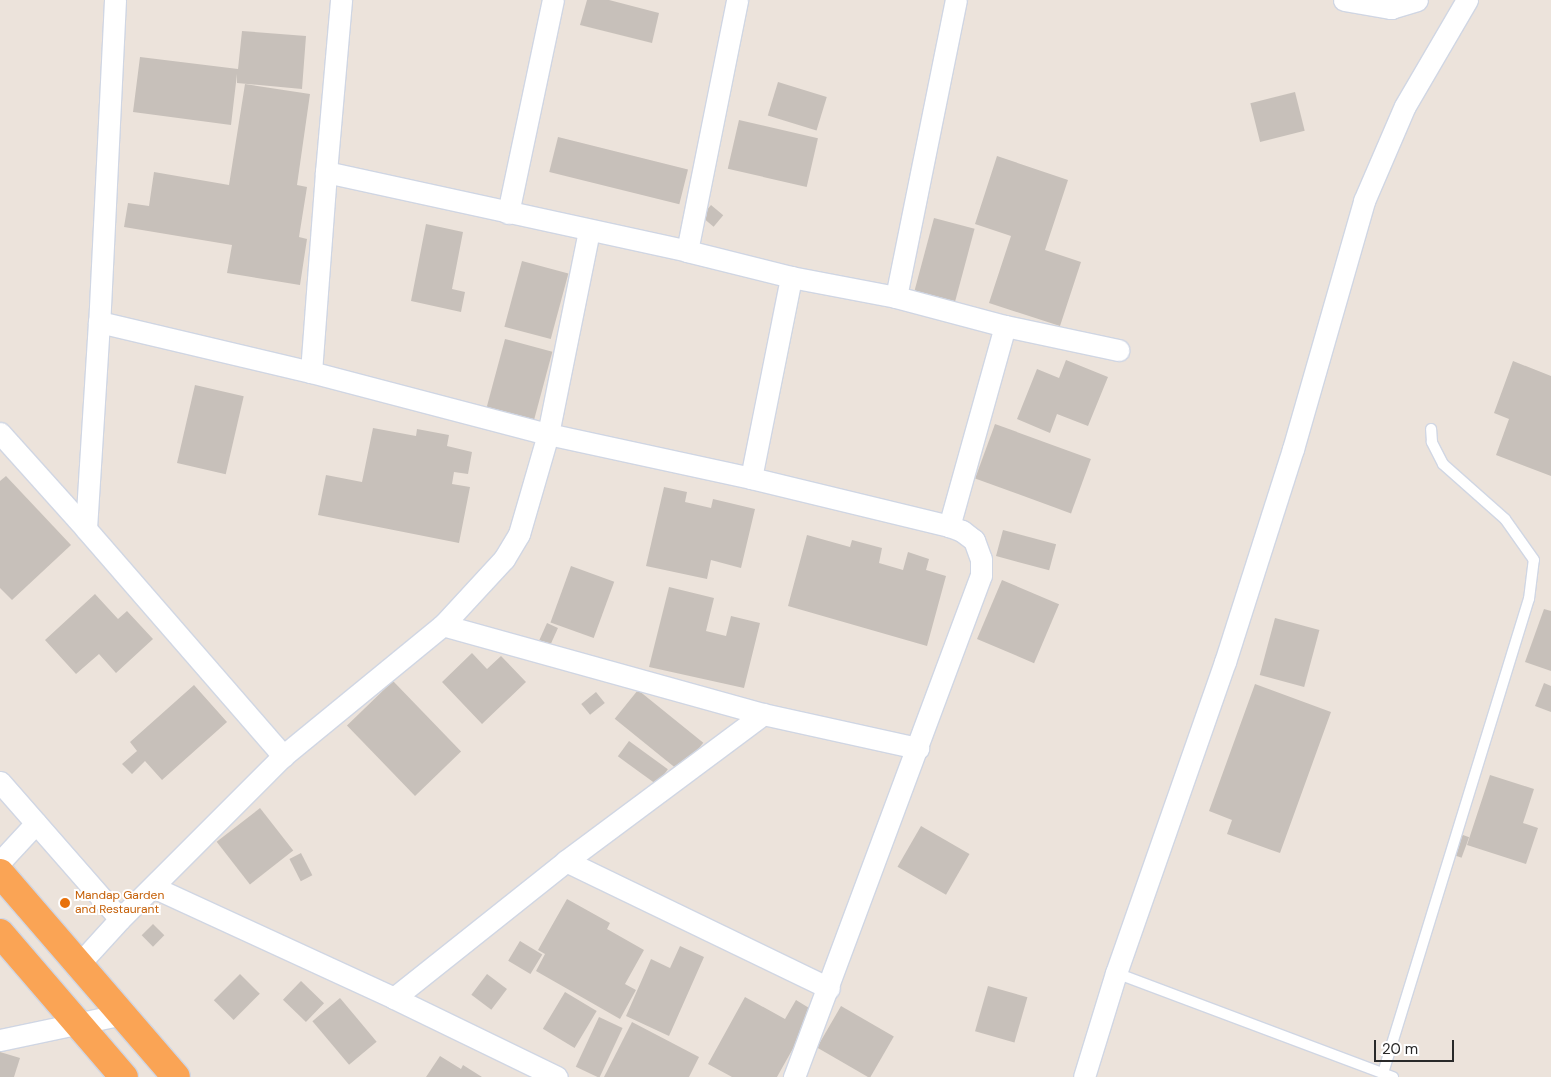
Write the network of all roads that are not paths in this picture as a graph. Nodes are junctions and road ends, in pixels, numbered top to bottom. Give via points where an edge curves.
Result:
1 (115, 0) edge
2 (341, 0) edge
3 (553, 0) edge
4 (737, 0) edge
5 (956, 0) edge
6 (1344, 0) edge
7 (1417, 0) edge
8 (1468, 0) edge
9 (1392, 4) edge
10 (326, 172) junction
11 (508, 212) junction
12 (589, 230) junction
13 (687, 250) junction
14 (791, 278) junction
15 (896, 297) junction
16 (99, 322) junction
17 (1005, 326) junction
18 (1118, 350) dead end
19 (311, 372) junction
20 (1431, 429) dead end
21 (0, 433) edge
22 (548, 434) junction
23 (752, 478) junction
24 (949, 526) junction
25 (86, 530) junction
26 (443, 625) junction
27 (763, 714) junction
28 (918, 748) junction
29 (283, 756) junction
30 (0, 782) edge
31 (36, 823) junction
32 (0, 862) edge
33 (566, 862) junction
34 (0, 873) edge
35 (153, 887) junction
36 (120, 919) junction
37 (0, 933) edge
38 (80, 963) junction
39 (1116, 974) junction
40 (828, 988) junction
41 (394, 998) junction
42 (123, 1014) junction
43 (79, 1024) junction
44 (0, 1040) edge
45 (1388, 1075) edge
46 (124, 1077) edge
47 (176, 1077) edge
48 (557, 1077) edge
49 (794, 1077) edge
50 (1084, 1077) edge

1 - 16 street
2 - 10 street
3 - 11 street
4 - 13 street
5 - 15 street
6 - 9 street
7 - 9 street
8 - 39 street via 1405,106 1364,201 1293,449 1225,662
10 - 11 street
10 - 19 street
11 - 12 street
12 - 13 street
12 - 22 street
13 - 14 street
14 - 15 street
14 - 23 street
15 - 17 street
16 - 19 street
16 - 25 street
17 - 18 street
17 - 24 street
19 - 22 street
20 - 45 lane via 1432,442 1444,464 1505,519 1534,560 1529,599
21 - 25 street
22 - 23 street
22 - 26 street via 520,534 504,559
23 - 24 street
24 - 28 street via 974,540 981,558 982,574
25 - 29 street
26 - 27 street
26 - 29 street
27 - 28 street
27 - 33 street
28 - 40 street
29 - 35 street
30 - 31 street
31 - 32 street
31 - 36 street
33 - 40 street
33 - 41 street
34 - 38 highway
35 - 36 street
35 - 41 street
36 - 38 street
37 - 43 highway
38 - 42 highway
39 - 45 lane
39 - 50 street
40 - 49 street
41 - 48 street
42 - 43 street
42 - 47 highway
43 - 44 street
43 - 46 highway

